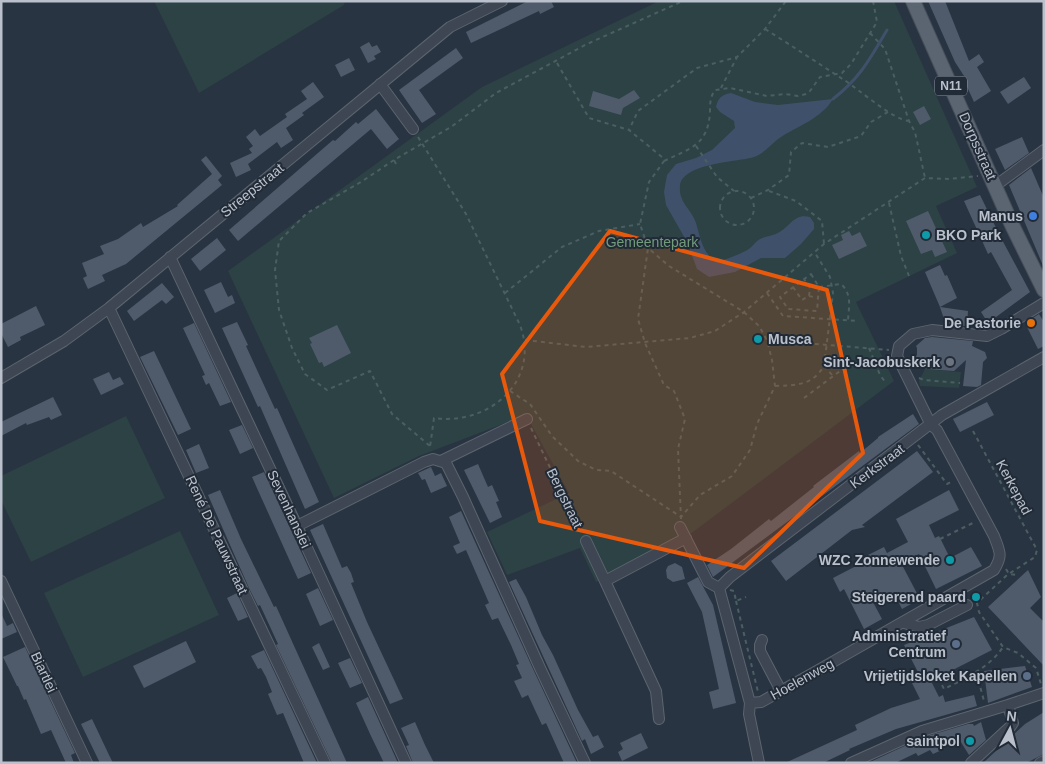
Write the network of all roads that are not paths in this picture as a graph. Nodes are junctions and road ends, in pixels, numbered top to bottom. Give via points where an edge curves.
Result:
1 (502, 1) edge
2 (913, 1) edge
3 (380, 84) junction
4 (412, 128) road end
5 (1044, 150) edge
6 (995, 186) junction
7 (170, 257) junction
8 (1044, 290) edge
9 (1044, 303) edge
10 (109, 308) junction
11 (1044, 357) edge
12 (1, 378) edge
13 (527, 419) road end
14 (930, 425) junction
15 (437, 460) junction
16 (680, 522) road end
17 (297, 526) junction
18 (686, 538) junction
19 (586, 541) road end
20 (1, 581) edge
21 (605, 581) junction
22 (719, 588) junction
23 (967, 605) dead end
24 (904, 623) junction
25 (762, 640) dead end
26 (781, 691) junction
27 (1043, 693) edge
28 (756, 702) junction
29 (1008, 705) junction
30 (659, 719) dead end
31 (1044, 761) edge
32 (87, 763) edge
33 (325, 763) edge
34 (406, 763) edge
35 (585, 763) edge
36 (759, 763) edge
37 (851, 763) edge
38 (972, 763) edge
39 (1040, 763) edge

1 - 3 street, Streepstraat via 450,27
2 - 6 main road, Dorpsstraat / N11
3 - 4 street
3 - 7 street, Streepstraat
5 - 6 street
6 - 8 main road, Dorpsstraat / N11
7 - 10 street, Streepstraat
7 - 17 street, Sevenhanslei
9 - 14 street, Hoelenweg via 987,336 932,330 913,334 899,346 896,356
10 - 12 street, Streepstraat via 64,341
10 - 33 street, René De Pauwstraat
11 - 14 street, Kerkstraat
13 - 15 street
14 - 22 street, Kerkstraat
14 - 24 street, Hoelenweg via 937,430 984,518 1001,558 994,570
15 - 17 street via 424,462
15 - 35 street via 446,463 463,496
16 - 18 street
17 - 34 street, Sevenhanslei
18 - 21 street
18 - 22 street via 708,582
19 - 21 street, Bergstraat
20 - 32 street, Biartlei
21 - 30 street, Bergstraat via 656,691
22 - 28 street
23 - 24 street via 928,625 919,627
24 - 26 street, Hoelenweg
25 - 26 street via 760,651
26 - 28 street, Hoelenweg
27 - 29 street
28 - 36 street via 749,714
29 - 37 street via 922,730
29 - 38 street via 1011,726
31 - 39 street

